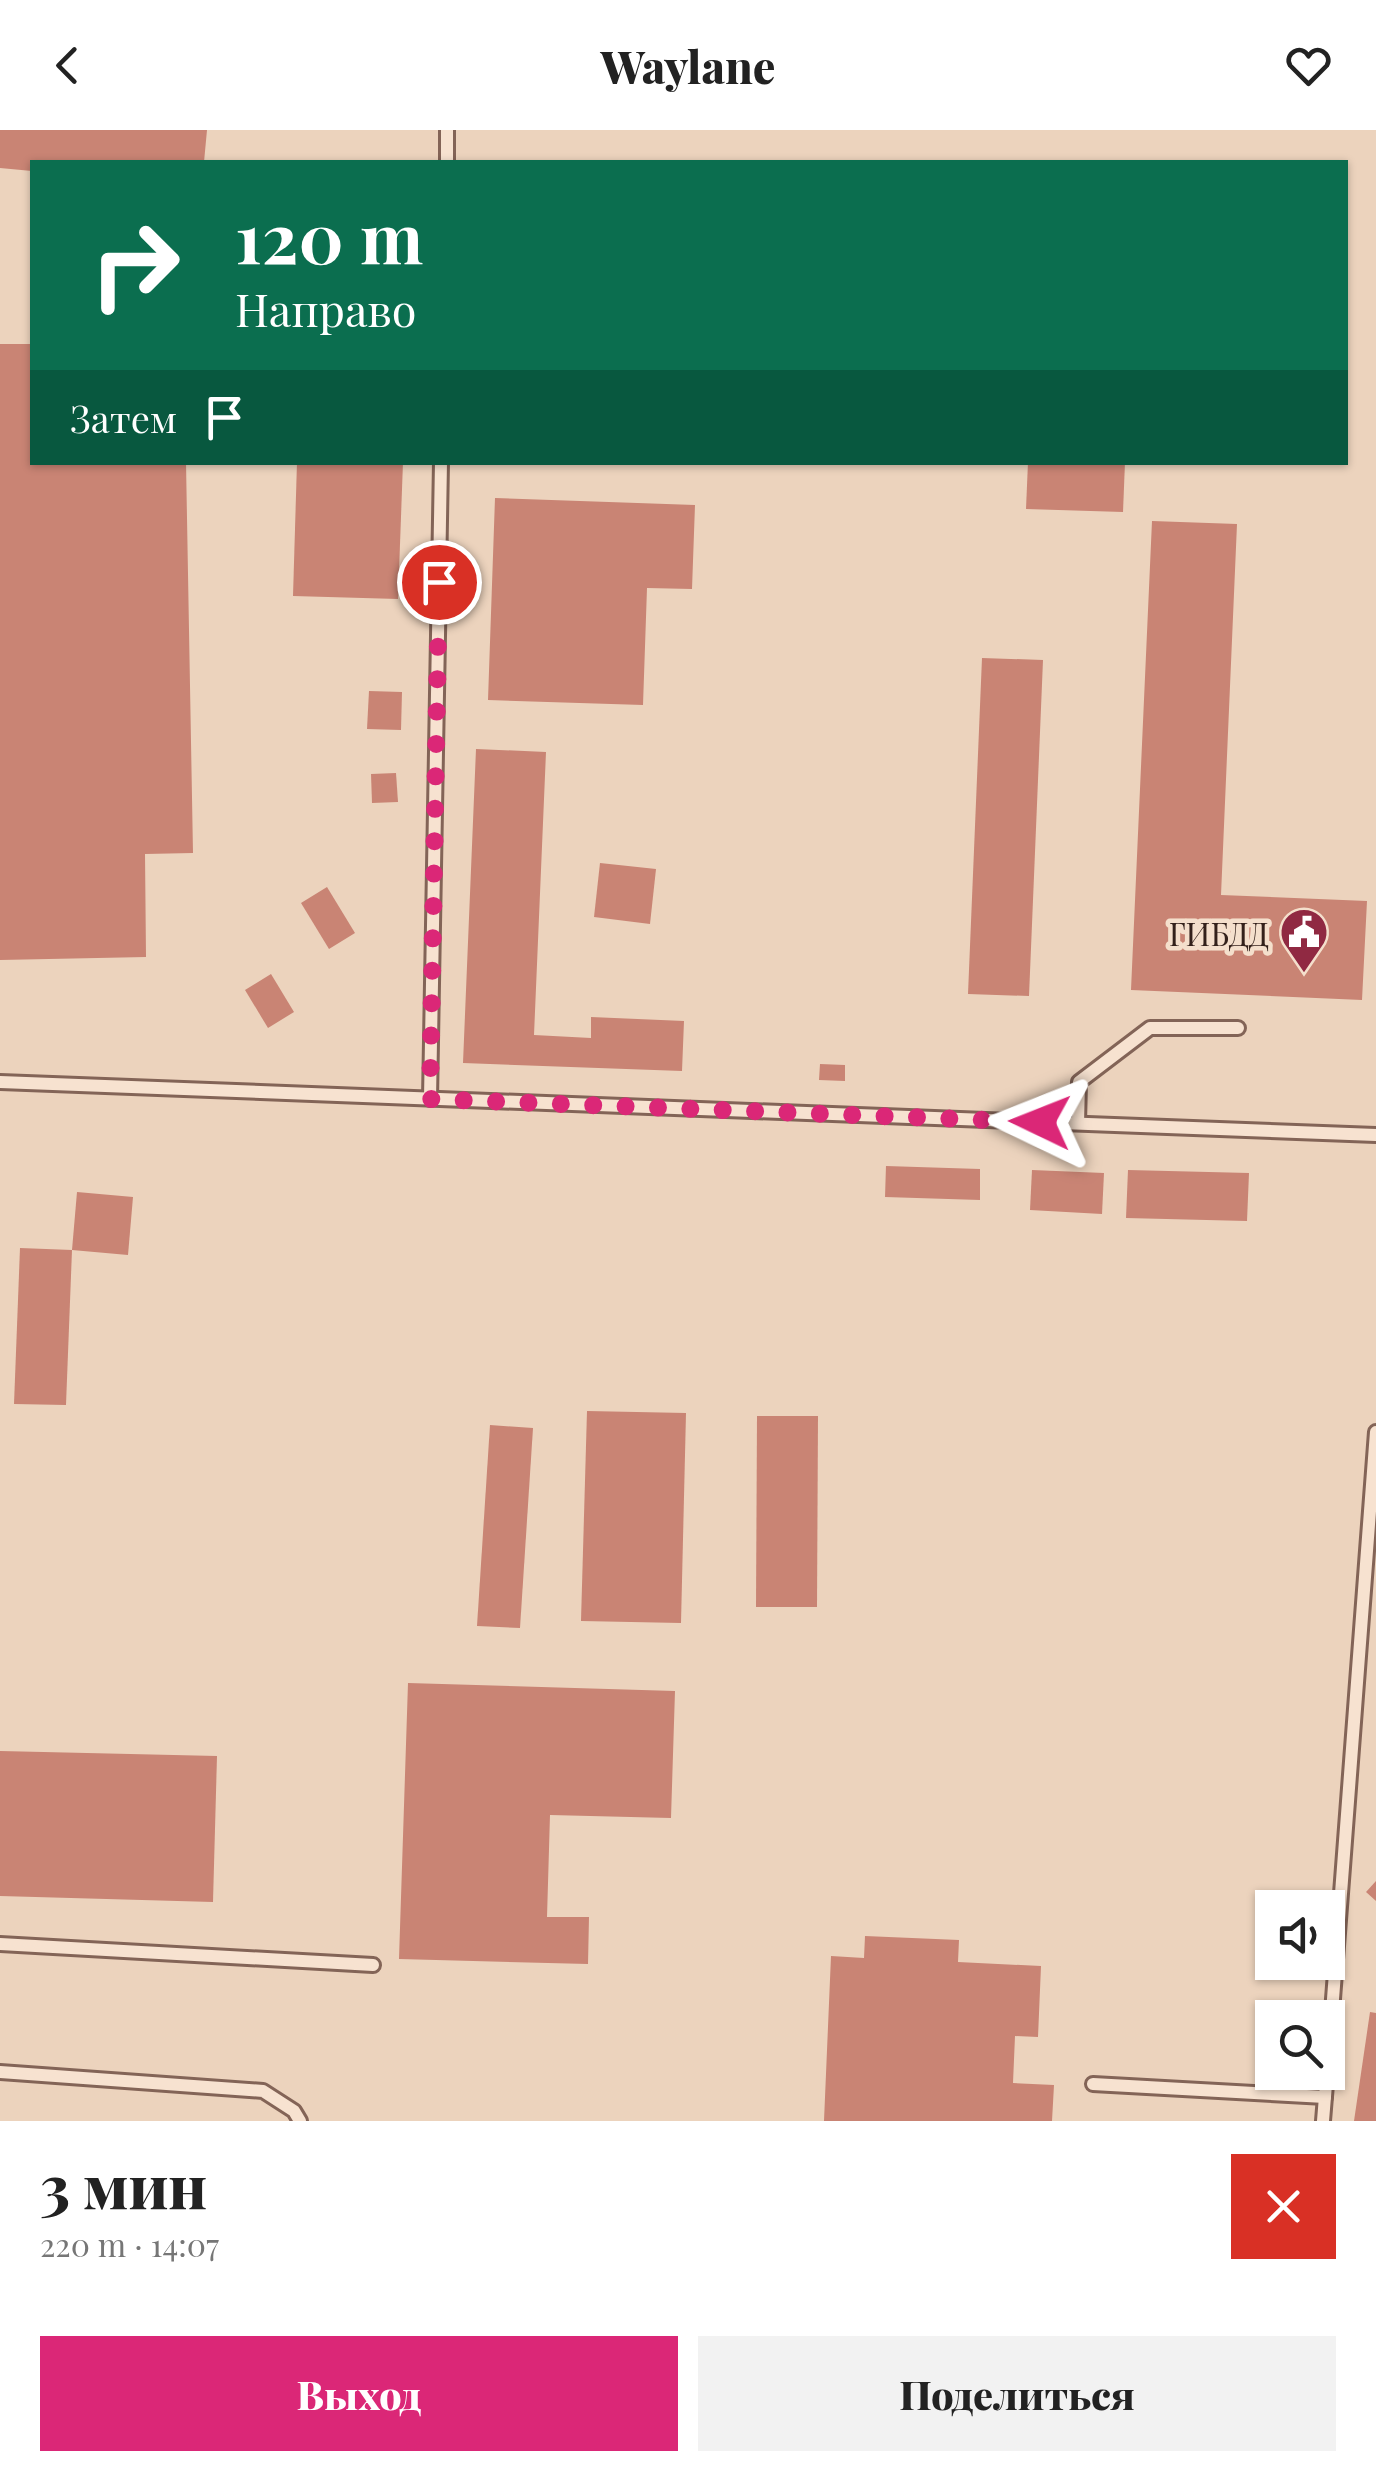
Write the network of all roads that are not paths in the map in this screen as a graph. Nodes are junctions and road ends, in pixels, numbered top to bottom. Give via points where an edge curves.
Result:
1 (448, 130) edge
2 (447, 160) edge
3 (442, 465) edge
4 (1238, 1028) dead end
5 (0, 1082) edge
6 (430, 1099) junction
7 (1078, 1123) junction
8 (1376, 1135) edge
9 (1376, 1432) edge
10 (0, 1944) edge
11 (374, 1965) dead end
12 (1332, 2000) edge
13 (0, 2072) edge
14 (1093, 2084) dead end
15 (1326, 2090) edge
16 (1325, 2097) junction
17 (300, 2121) edge
18 (1323, 2121) edge

1 - 2 lane
3 - 6 lane
4 - 7 lane via 1150,1028 1079,1082
5 - 6 lane
6 - 7 lane
7 - 8 lane
9 - 12 lane
10 - 11 lane
13 - 17 lane via 264,2091
14 - 16 lane
15 - 16 lane
16 - 18 lane

